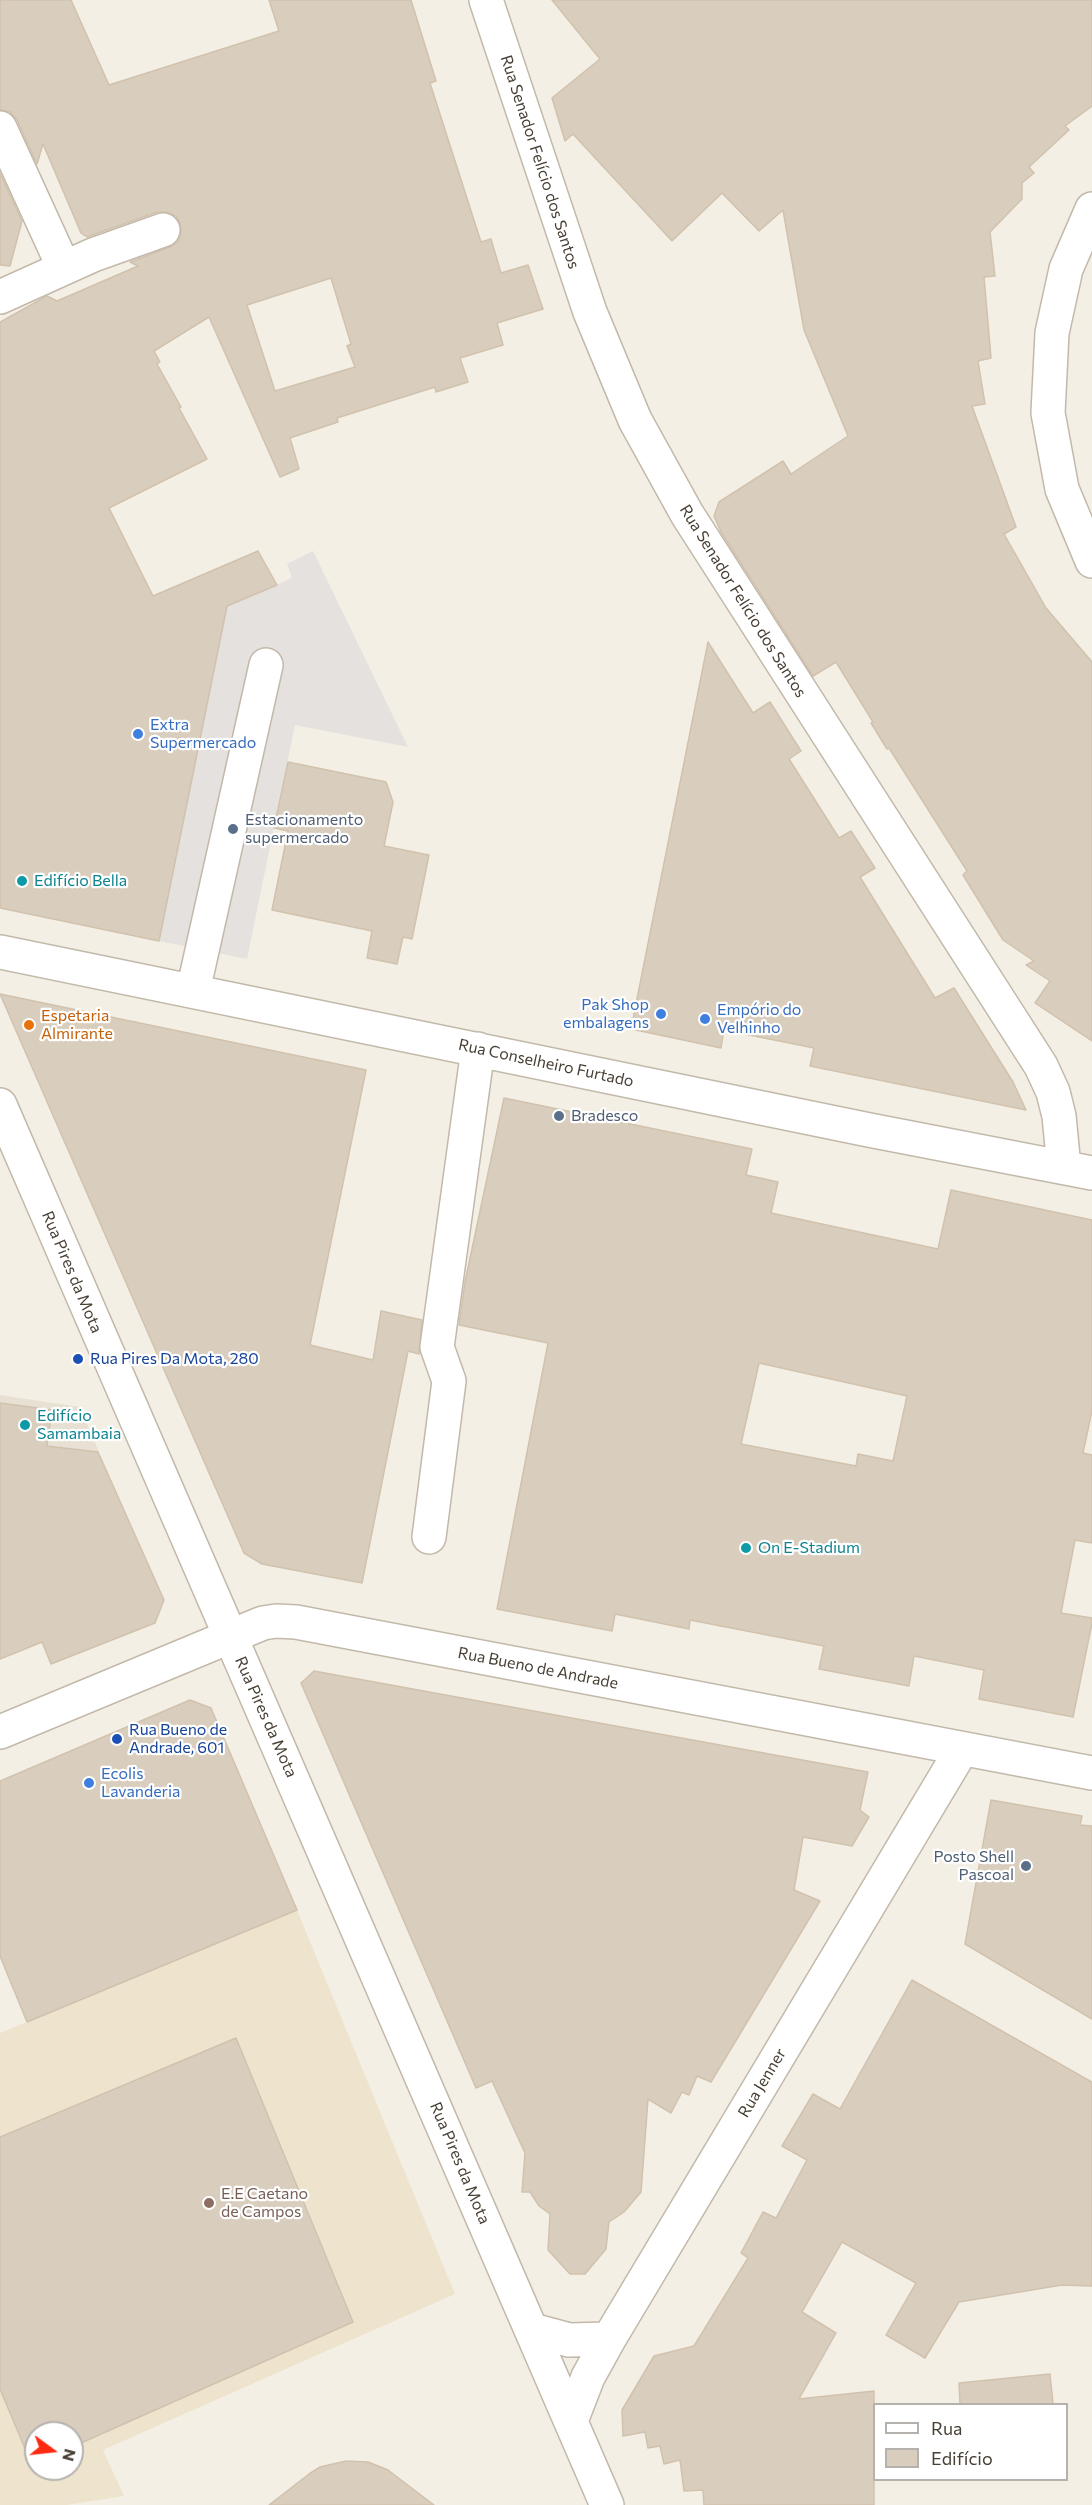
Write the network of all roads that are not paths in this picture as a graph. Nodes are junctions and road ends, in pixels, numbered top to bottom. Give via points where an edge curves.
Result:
1 (486, 0) edge
2 (0, 128) edge
3 (1092, 209) edge
4 (163, 230) dead end
5 (64, 268) junction
6 (0, 297) edge
7 (1092, 561) edge
8 (266, 665) dead end
9 (0, 952) edge
10 (193, 991) junction
11 (478, 1049) junction
12 (0, 1105) edge
13 (1078, 1170) edge
14 (429, 1537) dead end
15 (229, 1636) junction
16 (0, 1732) edge
17 (962, 1749) junction
18 (1092, 1773) edge
19 (532, 2330) junction
20 (609, 2339) junction
21 (571, 2421) junction
22 (607, 2505) edge

1 - 13 street, Rua Senador Felício dos Santos via 590,312 635,420 687,514 1041,1066
2 - 5 street
3 - 7 street via 1066,269 1052,333 1048,413 1062,489
4 - 5 street
5 - 6 street
8 - 10 street
9 - 10 street, Rua Conselheiro Furtado
10 - 11 street, Rua Conselheiro Furtado
11 - 13 street, Rua Conselheiro Furtado
11 - 14 street via 437,1347 449,1381
12 - 15 street, Rua Pires da Mota
15 - 16 street, Rua Bueno de Andrade
15 - 17 street, Rua Bueno de Andrade via 263,1623 296,1622
15 - 19 street, Rua Pires da Mota
17 - 18 street, Rua Bueno de Andrade
17 - 20 street, Rua Jenner
19 - 20 street via 569,2340
19 - 21 street, Rua Pires da Mota
20 - 21 street, Rua Jenner via 588,2377
21 - 22 street, Rua Pires da Mota

